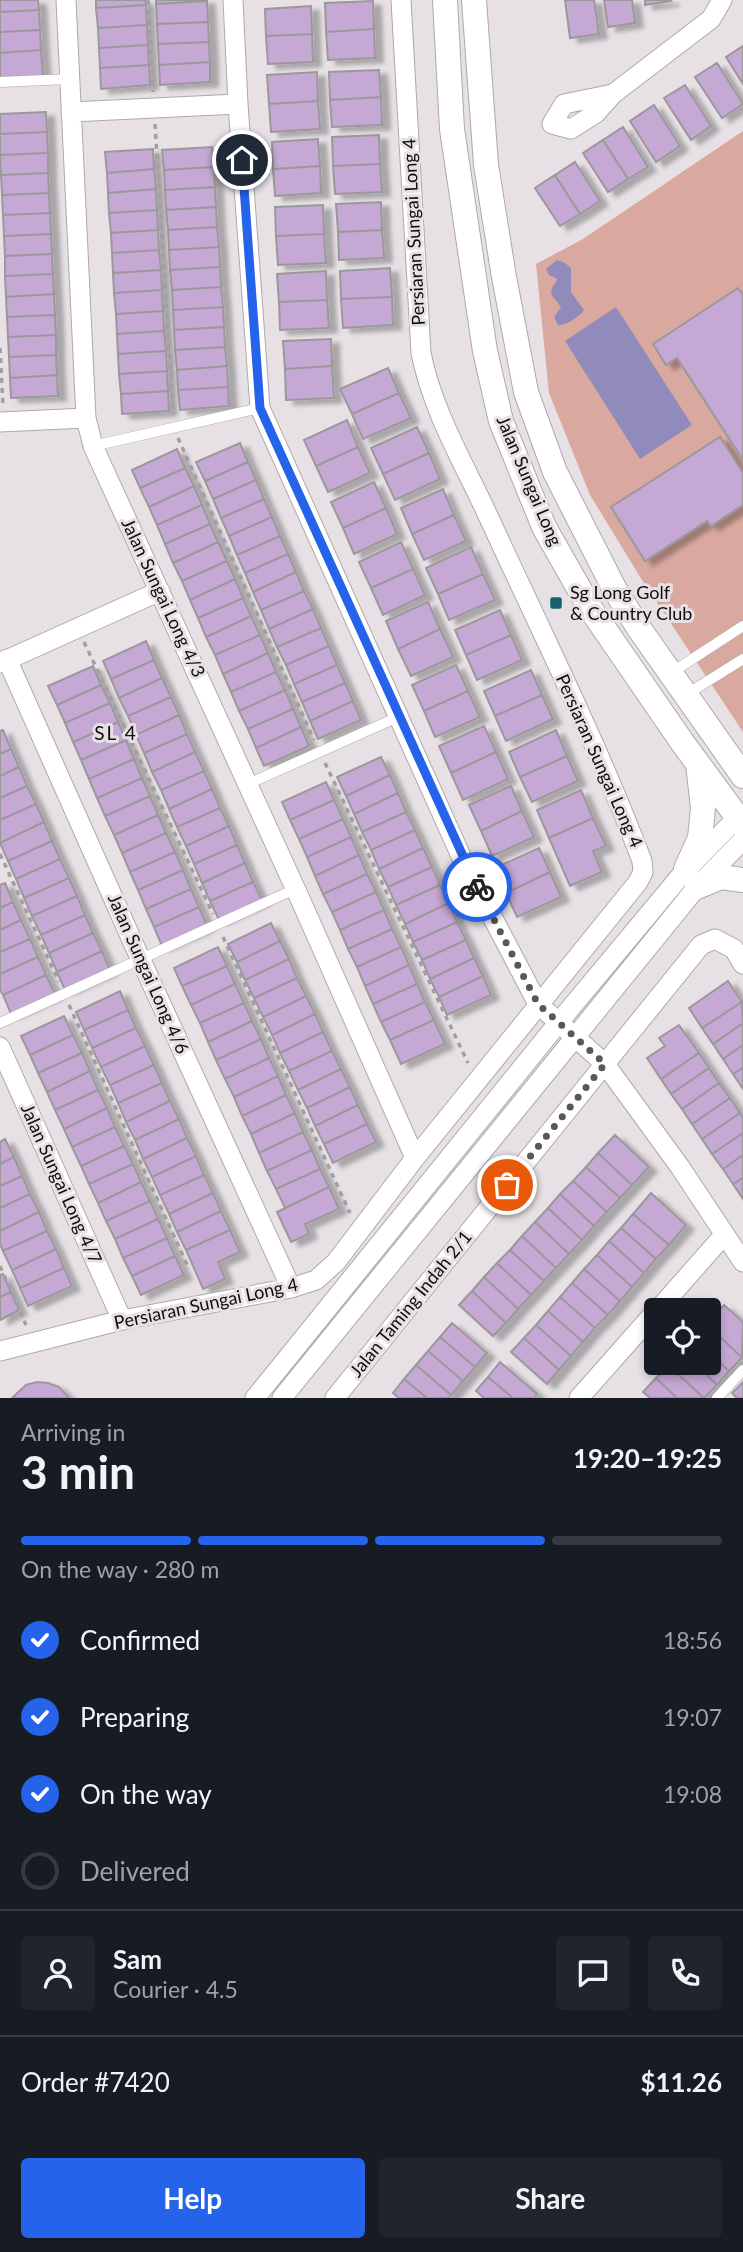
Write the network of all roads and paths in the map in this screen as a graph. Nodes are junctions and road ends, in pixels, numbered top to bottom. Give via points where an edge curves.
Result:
1 (66, 0) edge
2 (148, 0) edge
3 (233, 0) edge
4 (401, 0) edge
5 (445, 0) edge
6 (474, 0) edge
7 (722, 0) edge
8 (70, 79) junction
9 (0, 82) edge
10 (613, 94) dead end
11 (238, 104) junction
12 (154, 108) junction
13 (71, 112) junction
14 (0, 348) edge
15 (260, 408) junction
16 (86, 418) junction
17 (2, 422) edge
18 (174, 428) junction
19 (93, 446) junction
20 (160, 591) junction
21 (743, 626) edge
22 (743, 659) edge
23 (4, 661) edge
24 (637, 676) junction
25 (674, 687) junction
26 (398, 717) junction
27 (669, 722) junction
28 (320, 752) junction
29 (698, 762) junction
30 (743, 776) edge
31 (248, 784) junction
32 (742, 824) edge
33 (0, 854) edge
34 (692, 878) junction
35 (743, 880) edge
36 (295, 889) junction
37 (738, 957) edge
38 (141, 959) junction
39 (64, 994) junction
40 (538, 1004) junction
41 (559, 1022) junction
42 (0, 1023) edge
43 (576, 1037) junction
44 (0, 1047) edge
45 (468, 1063) dead end
46 (605, 1064) junction
47 (415, 1158) junction
48 (724, 1235) junction
49 (743, 1262) edge
50 (0, 1266) edge
51 (188, 1267) dead end
52 (291, 1288) junction
53 (668, 1298) edge
54 (122, 1320) junction
55 (644, 1326) edge
56 (34, 1343) junction
57 (0, 1350) edge
58 (743, 1370) edge
59 (256, 1398) edge
60 (282, 1398) edge
61 (335, 1398) edge
62 (579, 1398) edge
63 (717, 1398) edge

1 - 8 street, Jalan Sungai Long 4/3
2 - 12 path
3 - 11 street
4 - 40 street, Persiaran Sungai Long 4 via 426,379 618,796 642,861 638,882
5 - 24 street, Jalan Sungai Long via 452,129 485,351 501,421 544,527 590,608
6 - 25 street, Jalan Sungai Long via 486,165 526,392 555,472 615,590
7 - 10 street via 711,19
8 - 9 lane
8 - 13 street, Jalan Sungai Long 4/3
11 - 12 street
11 - 15 street
12 - 13 street
12 - 18 path
13 - 16 street, Jalan Sungai Long 4/3
14 - 17 path
15 - 18 lane
15 - 26 street
16 - 17 street
16 - 19 street, Jalan Sungai Long 4/3
18 - 19 lane
18 - 28 path
19 - 20 street, Jalan Sungai Long 4/3
20 - 23 street
20 - 31 street, Jalan Sungai Long 4/3
21 - 25 lane
22 - 25 lane
23 - 38 street, Jalan Sungai Long 4/6
24 - 25 street
24 - 27 street, Jalan Sungai Long
25 - 27 street via 666,707
25 - 30 street, Jalan Sungai Long
26 - 28 lane
26 - 40 street via 465,865
27 - 29 street, Jalan Sungai Long
28 - 31 lane
28 - 45 path
29 - 32 street, Jalan Sungai Long
29 - 34 street via 703,808
31 - 36 street, Jalan Sungai Long 4/3
32 - 34 street
33 - 39 path
34 - 35 street
34 - 41 street
34 - 43 street
36 - 38 lane
36 - 47 street, Jalan Sungai Long 4/3
37 - 46 street, Jalan Taming Indah 2/1 via 715,939 701,945
38 - 39 lane
38 - 52 street, Jalan Sungai Long 4/6
39 - 42 lane
39 - 51 path
40 - 41 street
40 - 47 street, Persiaran Sungai Long 4
41 - 43 street
41 - 59 street
43 - 46 street
43 - 60 street
44 - 54 street, Jalan Sungai Long 4/7
46 - 48 street
46 - 61 street, Jalan Taming Indah 2/1
47 - 52 street, Persiaran Sungai Long 4 via 336,1262 316,1280
48 - 49 street
48 - 53 street
50 - 56 path
52 - 54 street, Persiaran Sungai Long 4
54 - 56 street, Persiaran Sungai Long 4
55 - 62 street
56 - 57 street, Persiaran Sungai Long 4
58 - 63 lane

